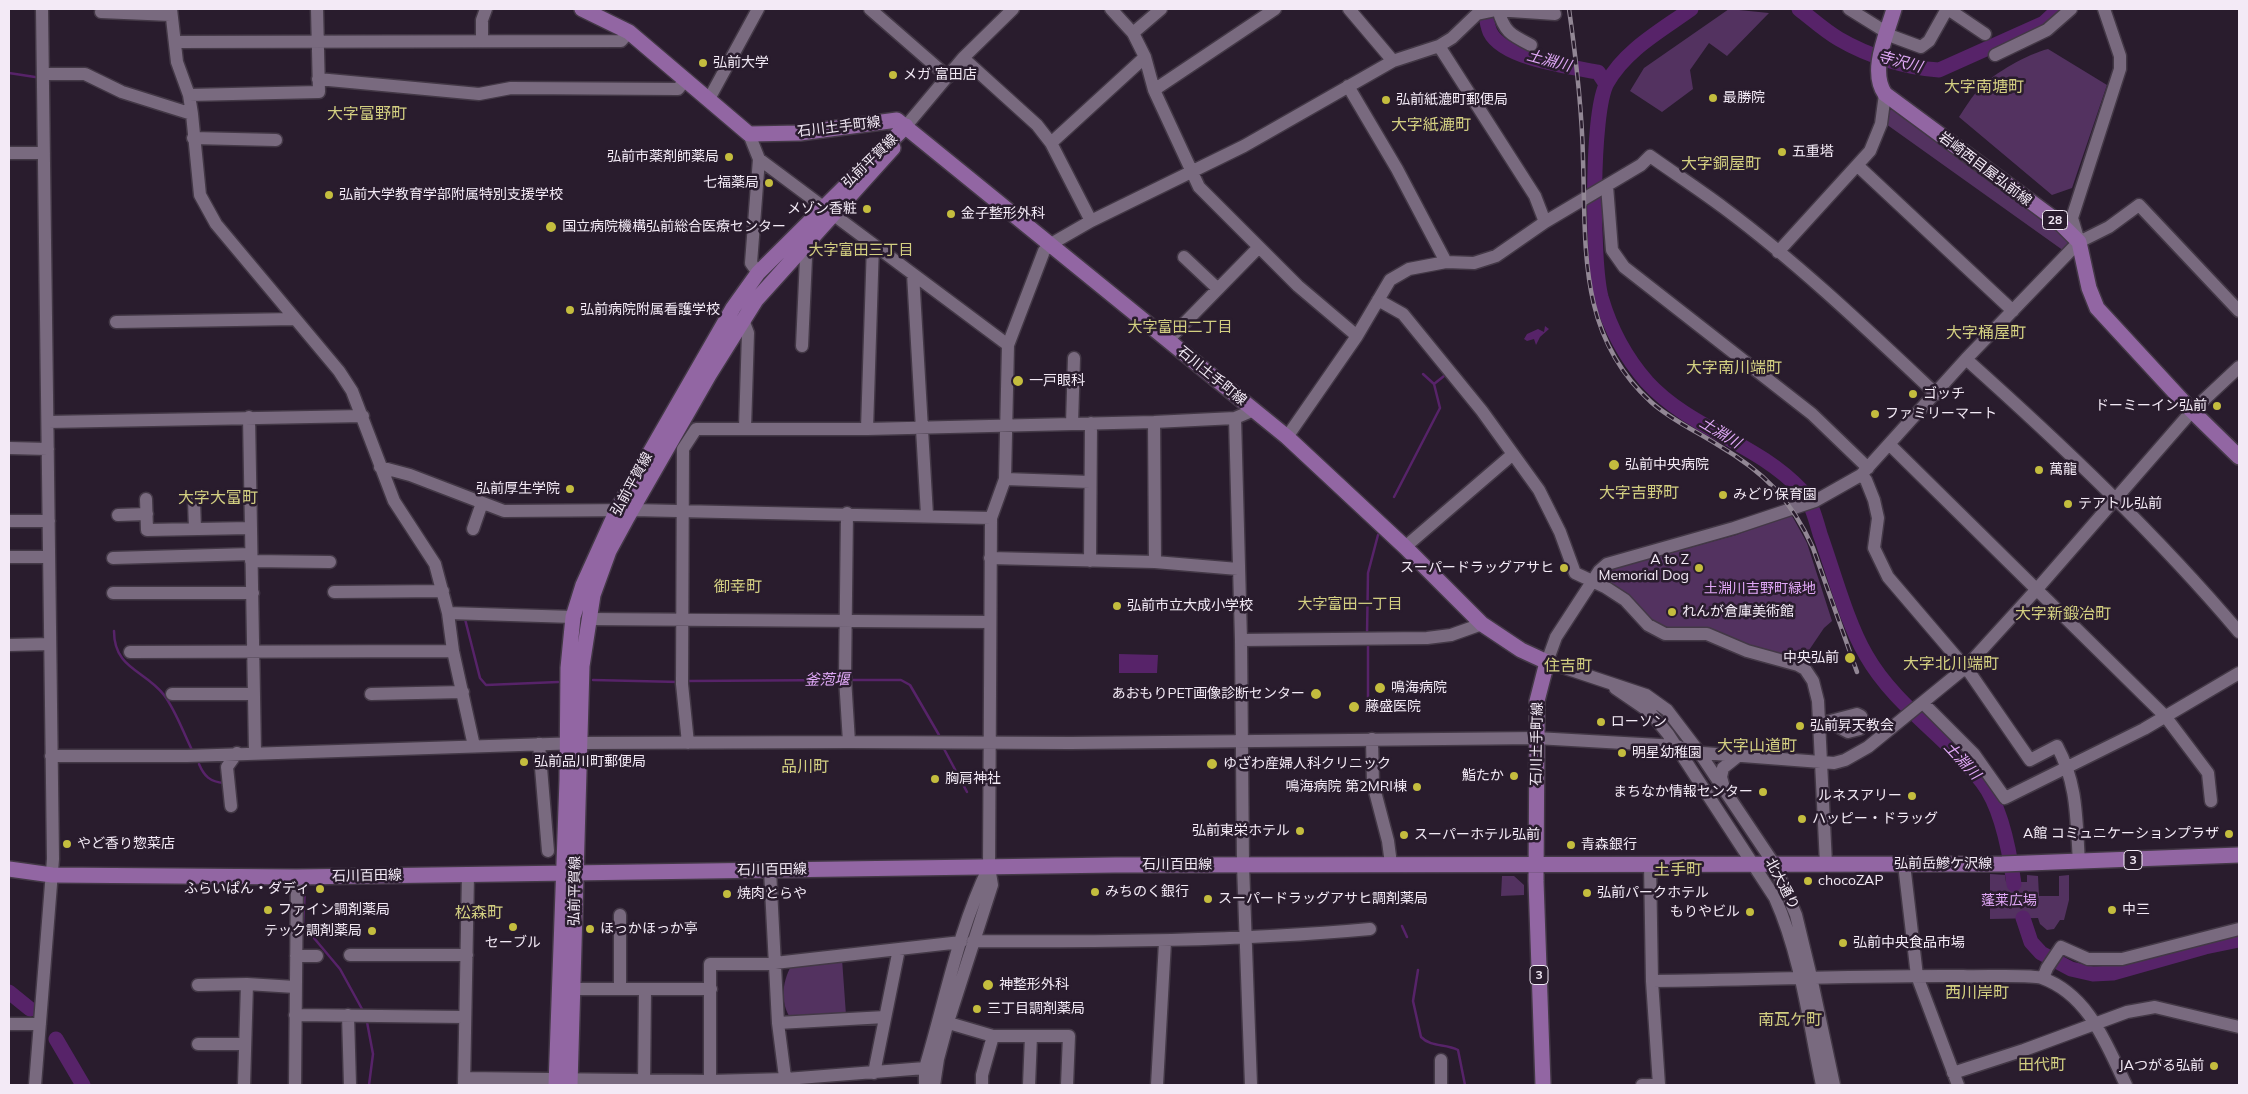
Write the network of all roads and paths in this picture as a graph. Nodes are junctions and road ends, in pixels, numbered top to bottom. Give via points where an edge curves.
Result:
1 (42, 9) edge
2 (317, 9) edge
3 (486, 9) edge
4 (582, 9) edge
5 (758, 9) edge
6 (870, 9) edge
7 (1013, 9) edge
8 (1111, 9) edge
9 (1161, 9) edge
10 (1275, 9) edge
11 (1349, 9) edge
12 (1849, 9) edge
13 (1894, 9) edge
14 (1948, 9) edge
15 (2072, 9) edge
16 (2104, 9) edge
17 (1498, 10) edge
18 (101, 12) dead end
19 (171, 12) edge
20 (1555, 14) dead end
21 (629, 32) junction
22 (1133, 33) junction
23 (1887, 34) junction
24 (1985, 34) dead end
25 (482, 41) junction
26 (175, 42) junction
27 (316, 42) junction
28 (1531, 45) dead end
29 (1439, 46) junction
30 (1995, 55) dead end
31 (1145, 57) junction
32 (963, 58) junction
33 (1393, 61) junction
34 (43, 74) junction
35 (948, 77) junction
36 (318, 79) junction
37 (686, 79) junction
38 (1348, 86) junction
39 (1154, 90) junction
40 (1886, 94) junction
41 (189, 95) junction
42 (710, 99) junction
43 (192, 114) junction
44 (906, 126) junction
45 (749, 134) junction
46 (193, 138) junction
47 (276, 140) dead end
48 (1051, 143) junction
49 (9, 153) edge
50 (44, 153) junction
51 (759, 159) junction
52 (1858, 166) junction
53 (1192, 172) junction
54 (1607, 186) junction
55 (829, 211) junction
56 (1091, 221) junction
57 (1544, 222) junction
58 (2079, 242) junction
59 (873, 244) junction
60 (1050, 244) junction
61 (1259, 247) junction
62 (802, 250) junction
63 (1778, 252) junction
64 (1184, 257) dead end
65 (1446, 262) junction
66 (758, 273) junction
67 (913, 274) junction
68 (1218, 289) junction
69 (1378, 300) junction
70 (2013, 311) junction
71 (2239, 311) edge
72 (295, 319) junction
73 (743, 320) junction
74 (116, 322) dead end
75 (1357, 336) junction
76 (1168, 340) junction
77 (1008, 344) junction
78 (802, 346) dead end
79 (1074, 358) dead end
80 (1966, 359) junction
81 (2239, 367) edge
82 (1936, 394) junction
83 (1254, 410) junction
84 (2192, 411) junction
85 (363, 416) junction
86 (249, 417) junction
87 (1235, 418) junction
88 (48, 422) junction
89 (1154, 422) junction
90 (1091, 423) junction
91 (1072, 424) junction
92 (1008, 425) junction
93 (923, 426) junction
94 (745, 428) junction
95 (867, 428) junction
96 (1287, 437) junction
97 (1890, 445) junction
98 (9, 448) edge
99 (48, 449) junction
100 (1513, 454) junction
101 (2239, 457) edge
102 (380, 466) junction
103 (1864, 471) junction
104 (1005, 479) junction
105 (1090, 482) junction
106 (2115, 498) junction
107 (146, 499) dead end
108 (194, 501) dead end
109 (482, 503) junction
110 (625, 510) junction
111 (684, 512) junction
112 (847, 513) junction
113 (147, 514) junction
114 (118, 515) dead end
115 (927, 515) junction
116 (991, 518) junction
117 (49, 520) junction
118 (9, 521) edge
119 (250, 528) junction
120 (195, 529) junction
121 (473, 529) dead end
122 (1404, 547) junction
123 (9, 557) edge
124 (49, 557) junction
125 (113, 558) dead end
126 (251, 558) junction
127 (990, 558) junction
128 (1090, 561) junction
129 (330, 562) dead end
130 (1155, 562) junction
131 (1238, 569) junction
132 (1592, 582) junction
133 (2037, 589) junction
134 (443, 591) junction
135 (113, 592) dead end
136 (334, 592) dead end
137 (253, 593) junction
138 (448, 613) junction
139 (580, 618) junction
140 (681, 619) junction
141 (845, 620) junction
142 (990, 622) junction
143 (1482, 624) junction
144 (2239, 632) edge
145 (1241, 640) junction
146 (9, 644) edge
147 (50, 644) junction
148 (253, 651) junction
149 (453, 651) junction
150 (130, 652) dead end
151 (1546, 662) junction
152 (1966, 667) junction
153 (2239, 673) edge
154 (1606, 683) junction
155 (463, 692) junction
156 (172, 694) dead end
157 (254, 694) junction
158 (371, 694) dead end
159 (1921, 704) junction
160 (1857, 714) dead end
161 (2164, 716) junction
162 (1824, 723) junction
163 (1536, 738) junction
164 (1372, 740) junction
165 (1241, 741) junction
166 (849, 742) junction
167 (988, 742) junction
168 (574, 743) junction
169 (688, 743) junction
170 (539, 744) junction
171 (474, 746) junction
172 (1677, 746) junction
173 (255, 752) junction
174 (1699, 752) junction
175 (237, 753) junction
176 (51, 756) junction
177 (1738, 756) junction
178 (1821, 763) junction
179 (2069, 768) junction
180 (1727, 795) junction
181 (234, 800) dead end
182 (2211, 801) dead end
183 (548, 851) dead end
184 (2239, 855) edge
185 (2079, 862) junction
186 (1243, 864) junction
187 (1391, 864) junction
188 (1536, 864) junction
189 (1650, 864) junction
190 (1755, 864) junction
191 (1774, 864) junction
192 (1826, 864) junction
193 (1904, 864) junction
194 (989, 867) junction
195 (9, 869) edge
196 (770, 870) junction
197 (569, 873) junction
198 (52, 875) junction
199 (468, 875) junction
200 (297, 877) junction
201 (620, 915) dead end
202 (1370, 928) dead end
203 (2239, 929) edge
204 (1246, 937) junction
205 (967, 942) junction
206 (1165, 942) junction
207 (899, 949) junction
208 (350, 955) dead end
209 (467, 955) junction
210 (296, 956) junction
211 (317, 956) dead end
212 (776, 963) junction
213 (2045, 973) junction
214 (1917, 976) junction
215 (1806, 978) junction
216 (1652, 981) junction
217 (247, 984) junction
218 (198, 985) dead end
219 (295, 987) junction
220 (567, 989) junction
221 (620, 989) junction
222 (711, 989) junction
223 (645, 991) junction
224 (295, 1014) junction
225 (348, 1015) junction
226 (464, 1017) junction
227 (886, 1018) junction
228 (944, 1021) junction
229 (778, 1023) junction
230 (9, 1024) edge
231 (40, 1024) junction
232 (2096, 1024) junction
233 (2239, 1027) edge
234 (993, 1036) junction
235 (1031, 1036) junction
236 (198, 1044) dead end
237 (245, 1044) junction
238 (1441, 1060) dead end
239 (925, 1068) junction
240 (874, 1072) junction
241 (1953, 1073) junction
242 (464, 1082) edge
243 (563, 1082) edge
244 (710, 1082) junction
245 (786, 1082) edge
246 (644, 1083) edge
247 (35, 1085) edge
248 (244, 1085) edge
249 (295, 1085) edge
250 (350, 1085) edge
251 (925, 1085) edge
252 (934, 1085) edge
253 (982, 1085) edge
254 (1029, 1085) edge
255 (1067, 1085) edge
256 (1157, 1085) edge
257 (1251, 1085) edge
258 (1441, 1085) edge
259 (1543, 1085) edge
260 (1642, 1085) edge
261 (1659, 1085) edge
262 (1822, 1085) edge
263 (1834, 1085) edge
264 (1958, 1085) edge
265 (2126, 1085) edge

1 - 34 street
2 - 27 street
3 - 25 street via 482,20
4 - 21 main road
5 - 42 street
6 - 35 street
7 - 32 street
8 - 22 street
9 - 22 street
10 - 39 street
11 - 33 street
12 - 23 street
13 - 23 main road
14 - 23 street via 1929,41 1921,47
14 - 24 street
15 - 30 street via 2054,26
16 - 58 street via 2120,56 2120,69 2072,218
17 - 20 street
17 - 28 street via 1503,27
17 - 29 street via 1479,14
18 - 19 street
19 - 26 street
21 - 25 street via 621,41
21 - 37 main road
22 - 31 street
23 - 40 main road via 1878,82
25 - 27 street
26 - 27 street
26 - 41 street via 177,62
27 - 36 street
29 - 33 street
29 - 57 street via 1535,196
31 - 39 street
31 - 48 street
32 - 35 street
32 - 48 street via 1037,125
33 - 38 street
34 - 43 street via 85,74 122,92
34 - 50 street
35 - 44 street
36 - 37 street via 479,94 511,88 678,89
36 - 41 street via 319,92
37 - 42 main road
38 - 53 street
38 - 65 street
39 - 53 street
40 - 52 street via 1874,142
40 - 58 main road, 岩崎西目屋弘前線 / 28 via 2061,224
41 - 43 street
42 - 45 main road
43 - 46 street
44 - 45 main road, 石川土手町線 via 897,120 800,133
44 - 55 main road, 弘前平賀線
44 - 60 main road, 石川土手町線
45 - 51 street
46 - 47 street
46 - 72 street via 200,195 207,211
48 - 56 street
49 - 50 street
50 - 88 street
51 - 55 street
51 - 66 street via 751,263
52 - 63 street
52 - 70 street
53 - 56 street
53 - 61 street via 1200,187
54 - 57 street
54 - 63 street via 1642,165 1650,156 1724,208
54 - 103 street via 1612,250 1624,267 1812,414
55 - 59 street
55 - 62 main road, 弘前平賀線
55 - 66 main road, 弘前平賀線
56 - 60 street
57 - 65 street via 1496,256 1474,263
58 - 70 street
58 - 71 street via 2109,227 2139,205
58 - 84 main road, 28 via 2097,308
59 - 67 street
59 - 95 street
60 - 76 main road, 石川土手町線
60 - 77 street via 1044,251
61 - 68 street
61 - 75 street via 1298,286
62 - 73 main road, 弘前平賀線 via 767,287
62 - 78 street via 806,258
63 - 82 street via 1863,325
64 - 68 street
65 - 69 street via 1409,269 1390,280
66 - 110 main road, 弘前平賀線 via 704,355
67 - 77 street
67 - 93 street
68 - 76 street
69 - 75 street
69 - 100 street via 1403,314
70 - 80 street
72 - 74 street
72 - 85 street via 339,371
73 - 94 street via 748,333
73 - 110 main road, 弘前平賀線
75 - 96 street
76 - 83 main road, 石川土手町線
77 - 92 street
79 - 91 street
80 - 82 street
80 - 106 street
81 - 84 street
82 - 97 street
83 - 87 street
83 - 96 main road, 石川土手町線
84 - 101 main road, 28
84 - 106 street
85 - 86 street
85 - 102 street
86 - 88 street
86 - 119 street
87 - 89 street
87 - 131 street
88 - 99 street
89 - 90 street
89 - 130 street
90 - 91 street
90 - 105 street
91 - 92 street
92 - 93 street
92 - 104 street
93 - 95 street
93 - 115 street
94 - 95 street
94 - 111 street via 696,429 684,449
96 - 122 main road, 石川土手町線
97 - 103 street
97 - 133 street
98 - 99 street
99 - 117 street
100 - 122 street
100 - 132 street via 1539,490 1560,532 1575,573
102 - 109 street
102 - 134 street via 394,501 434,564
103 - 132 street via 1812,502 1607,564
103 - 152 street via 1878,518 1874,548 1888,577
104 - 105 street
104 - 116 street
105 - 128 street
106 - 133 street
106 - 144 street
107 - 113 street
108 - 120 street
109 - 110 street via 504,511
109 - 121 street
110 - 111 street
110 - 139 main road, 弘前平賀線 via 583,585
111 - 112 street
111 - 140 street
112 - 115 street
112 - 141 street
113 - 114 street
113 - 120 street via 148,530
115 - 116 street
116 - 127 street
117 - 118 street
117 - 124 street
119 - 120 street
119 - 126 street
122 - 143 main road, 石川土手町線
123 - 124 street
124 - 147 street
125 - 126 street
126 - 129 street
126 - 137 street
127 - 128 street
127 - 142 street
128 - 130 street
130 - 131 street
131 - 145 street
132 - 151 street via 1556,637
132 - 162 street via 1625,600 1648,625 1665,634 1707,634 1805,669 1816,690
133 - 152 street
133 - 161 street
134 - 136 street
134 - 138 street
135 - 137 street
137 - 148 street
138 - 139 street
138 - 149 street
139 - 140 street
139 - 168 main road, 弘前平賀線 via 568,668
140 - 141 street
140 - 169 street via 682,684
141 - 142 street
141 - 166 street
142 - 167 street
143 - 145 street via 1443,636
143 - 151 main road, 石川土手町線
145 - 165 street
146 - 147 street
147 - 176 street
148 - 149 street
148 - 150 street
148 - 157 street
149 - 155 street
151 - 154 street
151 - 163 main road, 石川土手町線 via 1537,702
152 - 159 street
152 - 179 street via 2030,760 2058,746
153 - 161 street
154 - 172 street, 北大通り via 1650,712
154 - 174 street, 北大通り via 1632,688 1657,702
155 - 158 street
155 - 171 street
156 - 157 street
157 - 173 street
159 - 178 street via 1858,754
159 - 179 street via 1974,754 2005,798
160 - 162 street via 1862,716 1863,725 1854,731 1848,732
161 - 179 street
161 - 182 street via 2208,773
162 - 178 street
163 - 164 street
163 - 172 street
163 - 188 main road, 石川土手町線
164 - 165 street
164 - 187 street via 1373,784
165 - 167 street
165 - 186 street
166 - 167 street
166 - 169 street
167 - 194 street
168 - 169 street
168 - 170 street
168 - 197 main road, 弘前平賀線
170 - 171 street
170 - 183 street
171 - 173 street
172 - 174 street
172 - 190 street, 北大通り
173 - 175 street
174 - 177 street
174 - 180 street, 北大通り
175 - 176 street
175 - 181 street via 226,767
176 - 198 street
177 - 178 street
177 - 180 street via 1725,765 1722,772
178 - 192 street
179 - 185 street
180 - 191 street, 北大通り
184 - 185 main road, 3
185 - 193 main road, 弘前岳鰺ケ沢線 / 3
186 - 187 main road, 石川百田線
186 - 194 main road, 石川百田線
186 - 204 street
187 - 188 main road, 石川百田線
188 - 189 main road, 弘前岳鰺ケ沢線 / 3
188 - 259 main road, 3
189 - 190 main road, 弘前岳鰺ケ沢線 / 3
189 - 216 street
190 - 191 main road, 弘前岳鰺ケ沢線 / 3
190 - 215 street, 北大通り via 1775,898
191 - 192 main road, 弘前岳鰺ケ沢線 / 3
191 - 215 street, 北大通り via 1796,915
192 - 193 main road, 弘前岳鰺ケ沢線 / 3
193 - 214 street
194 - 196 main road, 石川百田線
194 - 205 street via 992,885
195 - 198 main road, 石川百田線
196 - 197 main road, 石川百田線
196 - 212 street
197 - 199 main road, 石川百田線
197 - 220 main road, 弘前平賀線
198 - 200 main road, 石川百田線
198 - 231 street
199 - 200 main road, 石川百田線
199 - 209 street
200 - 210 street
201 - 221 street
202 - 204 street
203 - 213 street via 2122,959 2088,959 2061,947
204 - 206 street
204 - 257 street
205 - 206 street
205 - 207 street
205 - 228 street
206 - 256 street
207 - 212 street
207 - 227 street
208 - 209 street
209 - 226 street
210 - 211 street
210 - 219 street
212 - 222 street via 710,964
212 - 229 street
213 - 214 street
213 - 232 street via 2078,1002
214 - 215 street
214 - 241 street
215 - 216 street
215 - 262 street, 北大通り
215 - 263 street, 北大通り
216 - 261 street
217 - 218 street
217 - 219 street
217 - 237 street
219 - 224 street
220 - 221 street
220 - 243 main road, 弘前平賀線
221 - 223 street
222 - 223 street
222 - 244 street
223 - 246 street
224 - 225 street
224 - 249 street
225 - 226 street
225 - 250 street
226 - 242 street
227 - 229 street
227 - 240 street
228 - 234 street
228 - 239 street
228 - 252 street
229 - 245 street
230 - 231 street
231 - 247 street
232 - 233 street via 2127,1012 2155,1008
232 - 241 street
232 - 265 street
234 - 235 street
234 - 253 street
235 - 254 street
235 - 255 street via 1069,1036
236 - 237 street
237 - 248 street
238 - 258 street
239 - 240 street
239 - 251 street
240 - 245 street
241 - 264 street
242 - 243 street
243 - 246 street
244 - 245 street
244 - 246 street
260 - 261 street

